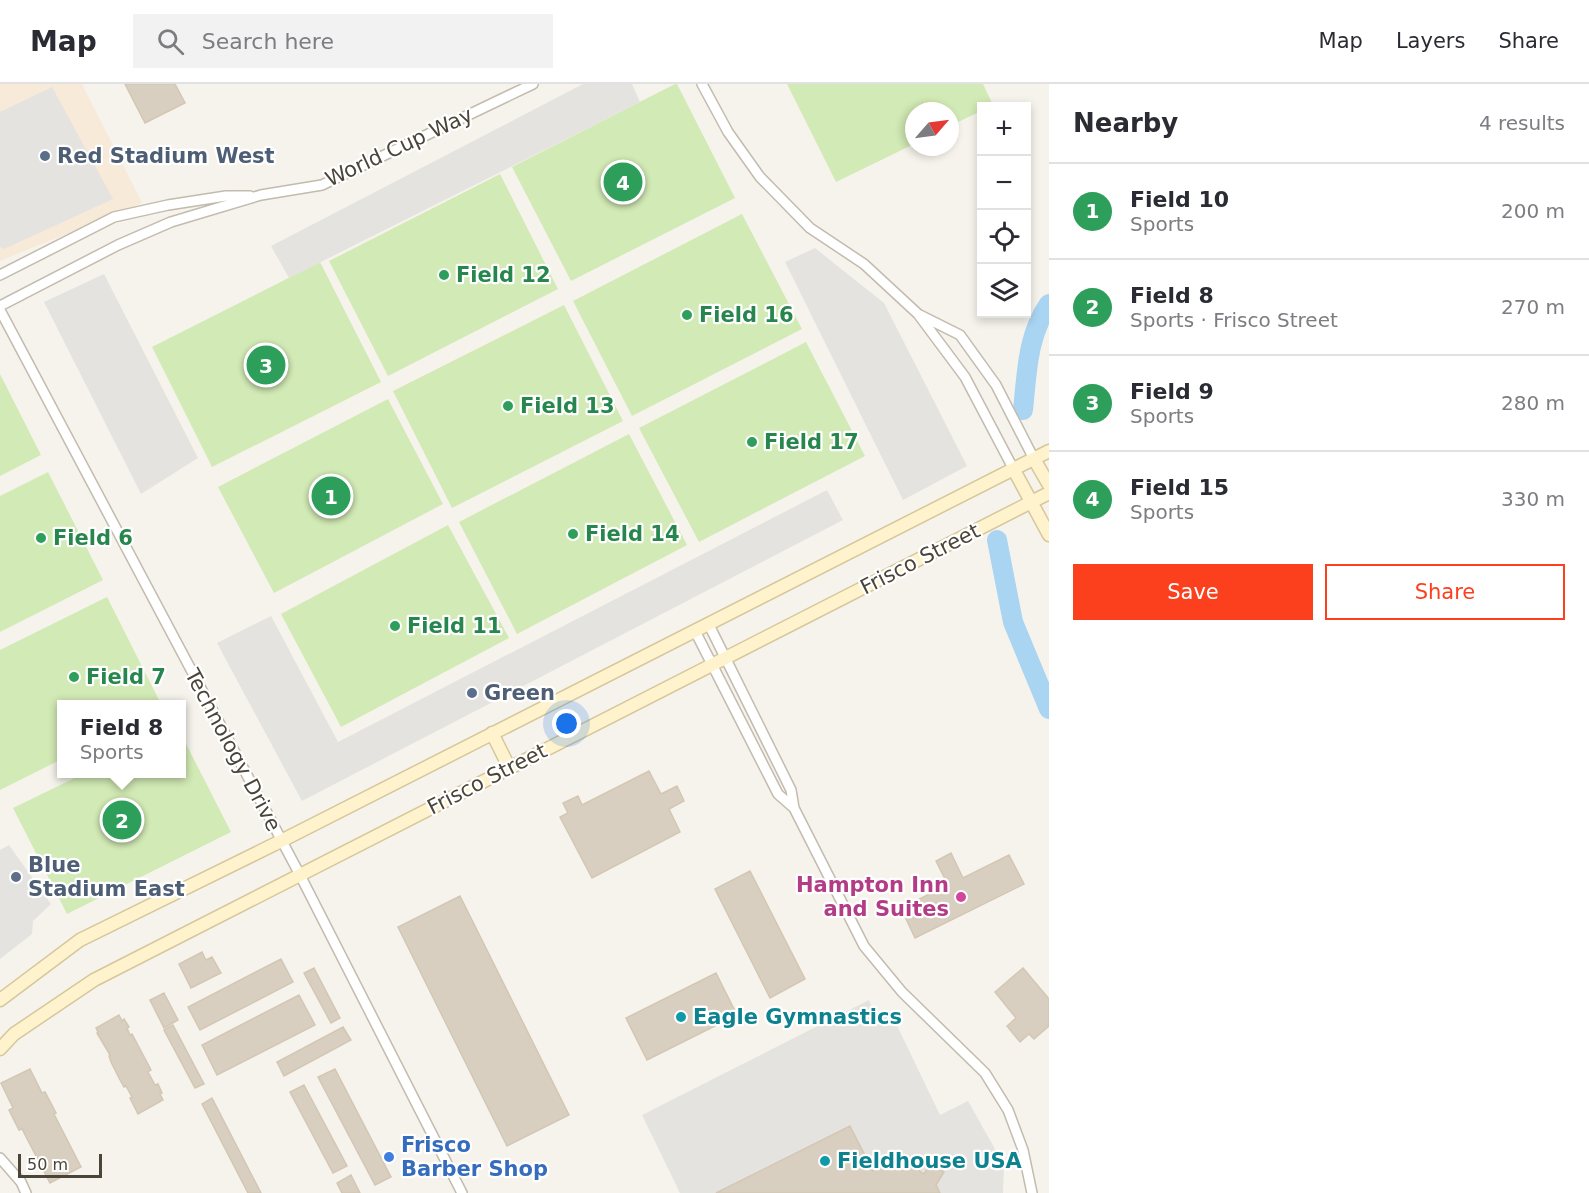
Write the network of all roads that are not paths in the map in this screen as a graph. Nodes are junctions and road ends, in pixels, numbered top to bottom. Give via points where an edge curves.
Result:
1 (533, 84) edge
2 (702, 84) edge
3 (261, 195) junction
4 (0, 275) edge
5 (0, 308) edge
6 (918, 314) junction
7 (1049, 451) edge
8 (1034, 459) junction
9 (1014, 470) junction
10 (1049, 485) edge
11 (1049, 493) edge
12 (1033, 502) junction
13 (1049, 535) edge
14 (709, 625) junction
15 (696, 632) junction
16 (726, 658) junction
17 (712, 664) junction
18 (492, 733) junction
19 (509, 767) junction
20 (794, 808) junction
21 (282, 841) junction
22 (300, 875) junction
23 (0, 1000) edge
24 (0, 1049) edge
25 (0, 1158) edge
26 (26, 1193) edge
27 (462, 1193) edge
28 (1032, 1193) edge

1 - 3 street, World Cup Way via 322,184
2 - 6 street via 728,132 760,177 810,228 864,264
3 - 4 street, World Cup Way via 179,203 114,217
3 - 5 street, World Cup Way via 171,222 118,244
5 - 21 street, Technology Drive
6 - 8 street via 960,335 996,385
6 - 9 street via 964,376
7 - 8 street, Frisco Street
8 - 9 street, Frisco Street
8 - 10 street
9 - 12 street
9 - 14 street, Frisco Street
11 - 12 street, Frisco Street
12 - 13 street
12 - 16 street, Frisco Street
14 - 15 street, Frisco Street
14 - 16 street
15 - 17 street
15 - 18 street, Frisco Street
16 - 17 street, Frisco Street
16 - 20 street via 791,790
17 - 19 street, Frisco Street
17 - 20 street via 778,794
18 - 19 street
18 - 21 street, Frisco Street
19 - 22 street, Frisco Street
20 - 28 street via 864,946 902,992 985,1073 1008,1110 1023,1150
21 - 22 street, Technology Drive
21 - 23 street, Frisco Street via 80,940
22 - 24 street, Frisco Street via 94,980 14,1034
22 - 27 street, Technology Drive
25 - 26 street

